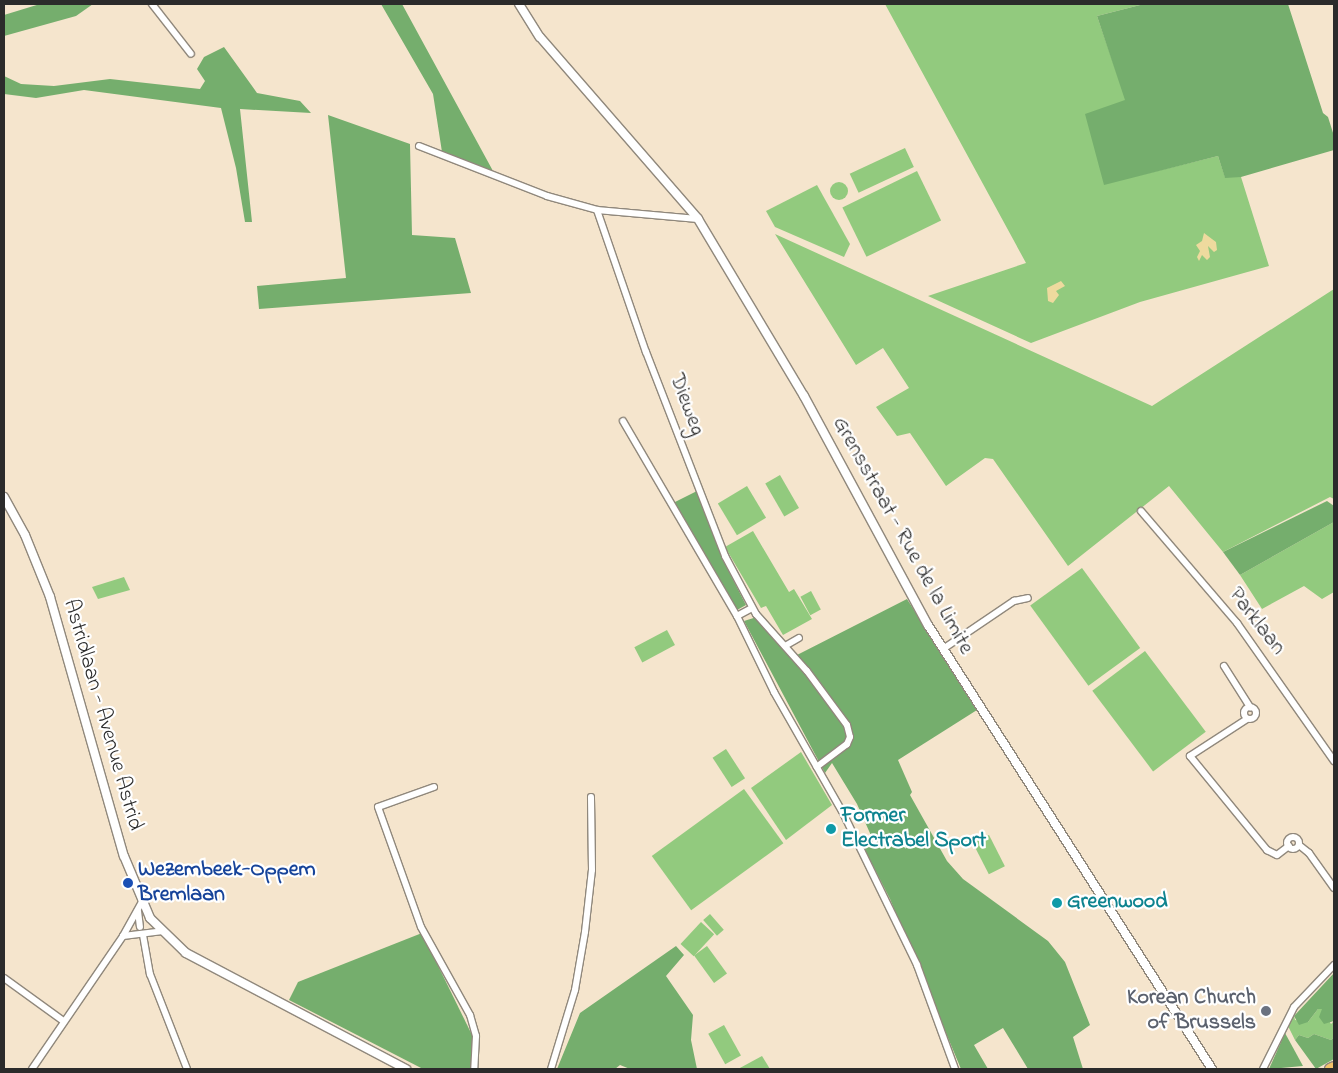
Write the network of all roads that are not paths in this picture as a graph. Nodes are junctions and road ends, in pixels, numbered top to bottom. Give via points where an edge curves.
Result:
1 (152, 4) edge
2 (519, 4) edge
3 (191, 54) dead end
4 (419, 146) dead end
5 (597, 210) junction
6 (698, 219) junction
7 (623, 421) dead end
8 (4, 497) edge
9 (1141, 511) dead end
10 (1028, 598) dead end
11 (752, 608) junction
12 (737, 616) junction
13 (799, 638) dead end
14 (785, 646) junction
15 (943, 649) junction
16 (1224, 666) dead end
17 (1334, 761) edge
18 (817, 767) junction
19 (434, 787) dead end
20 (591, 797) dead end
21 (1334, 888) edge
22 (140, 905) junction
23 (140, 927) dead end
24 (161, 931) junction
25 (143, 935) junction
26 (123, 936) junction
27 (1334, 965) edge
28 (4, 978) edge
29 (62, 1020) junction
30 (1334, 1067) edge
31 (32, 1069) edge
32 (187, 1069) edge
33 (406, 1069) edge
34 (474, 1069) edge
35 (551, 1069) edge
36 (956, 1069) edge
37 (1212, 1069) edge
38 (1263, 1069) edge
39 (1330, 1069) edge

1 - 3 street
2 - 6 street, Grensstraat - Rue de la Limite via 540,37
4 - 5 street via 538,193
5 - 6 street
5 - 11 street, Dieweg via 646,352 720,545
6 - 15 street, Grensstraat - Rue de la Limite via 804,396 896,570
7 - 12 street
8 - 22 street, Astridlaan - Avenue Astrid via 25,535 50,597
9 - 17 street, Parklaan via 1237,623
10 - 15 street via 1014,601
11 - 12 street
11 - 14 street, Dieweg
12 - 18 street
13 - 14 street
14 - 18 street, Dieweg via 819,686 848,730 849,739 844,748
15 - 37 street, Grensstraat - Rue de la Limite
16 - 21 street via 1250,707 1244,712 1247,719 1190,756 1267,850 1277,855 1288,846 1292,837 1298,839 1299,845 1309,853
18 - 36 street via 907,942
19 - 34 street via 378,807 421,927 470,1015 476,1036
20 - 35 street via 592,870 587,924 575,990
22 - 23 street
22 - 24 street, Astridlaan - Avenue Astrid
22 - 26 street
24 - 25 street
24 - 33 street, Astridlaan - Avenue Astrid via 194,957
25 - 26 street
25 - 32 street via 150,974
26 - 29 street
27 - 38 street via 1294,1007 1272,1045
28 - 29 street
29 - 31 street
30 - 39 main road

